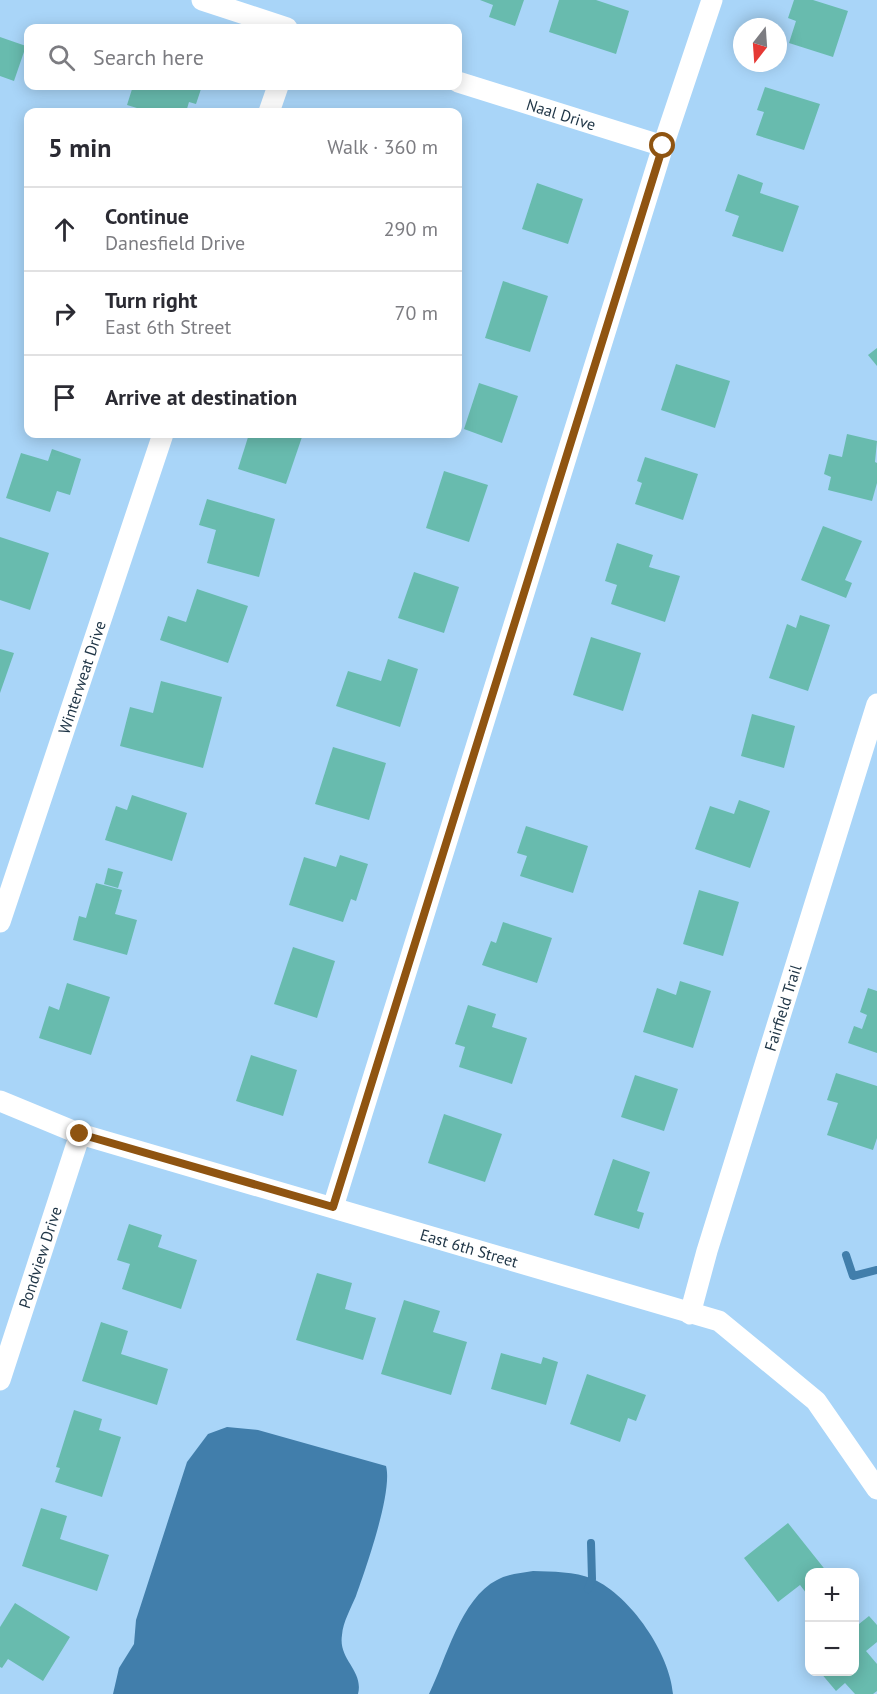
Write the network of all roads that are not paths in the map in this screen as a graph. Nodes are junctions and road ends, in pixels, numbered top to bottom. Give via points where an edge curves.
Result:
1 (202, 0) edge
2 (712, 0) edge
3 (275, 24) edge
4 (462, 83) edge
5 (277, 90) edge
6 (270, 108) edge
7 (663, 146) junction
8 (162, 438) edge
9 (877, 704) edge
10 (0, 922) edge
11 (0, 1101) edge
12 (80, 1134) junction
13 (333, 1207) junction
14 (690, 1314) junction
15 (0, 1380) edge
16 (877, 1488) edge

1 - 3 street
2 - 7 street
4 - 7 street, Naal Drive
5 - 6 street
7 - 13 street
8 - 10 street, Winterweat Drive
9 - 14 street, Fairfield Trail
11 - 12 street, East 6th Street
12 - 13 street, East 6th Street
12 - 15 street, Pondview Drive
13 - 14 street, East 6th Street
14 - 16 street, East 6th Street via 718,1321 816,1401

